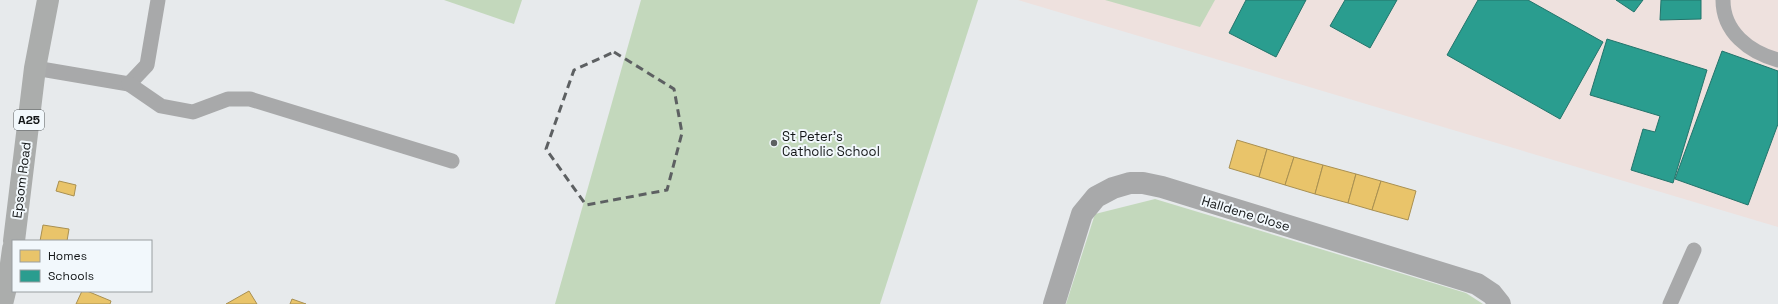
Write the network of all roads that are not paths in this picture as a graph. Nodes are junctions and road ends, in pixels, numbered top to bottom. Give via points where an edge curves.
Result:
1 (48, 0) edge
2 (158, 0) edge
3 (1723, 0) edge
4 (1778, 60) edge
5 (35, 68) junction
6 (129, 84) junction
7 (452, 162) dead end
8 (14, 240) edge
9 (1694, 250) dead end
10 (12, 256) edge
11 (2, 304) edge
12 (1054, 304) edge
13 (1500, 304) edge
14 (1670, 304) edge

1 - 5 main road, Epsom Road / A25
2 - 6 lane via 147,65
3 - 4 lane via 1725,19 1735,36 1764,56
5 - 6 lane
5 - 8 main road, Epsom Road / A25
6 - 7 lane via 161,106 193,112 228,99 250,100
9 - 14 lane
10 - 11 main road
12 - 13 street, Halldene Close via 1082,214 1096,197 1113,188 1130,183 1143,183 1477,284 1492,294

